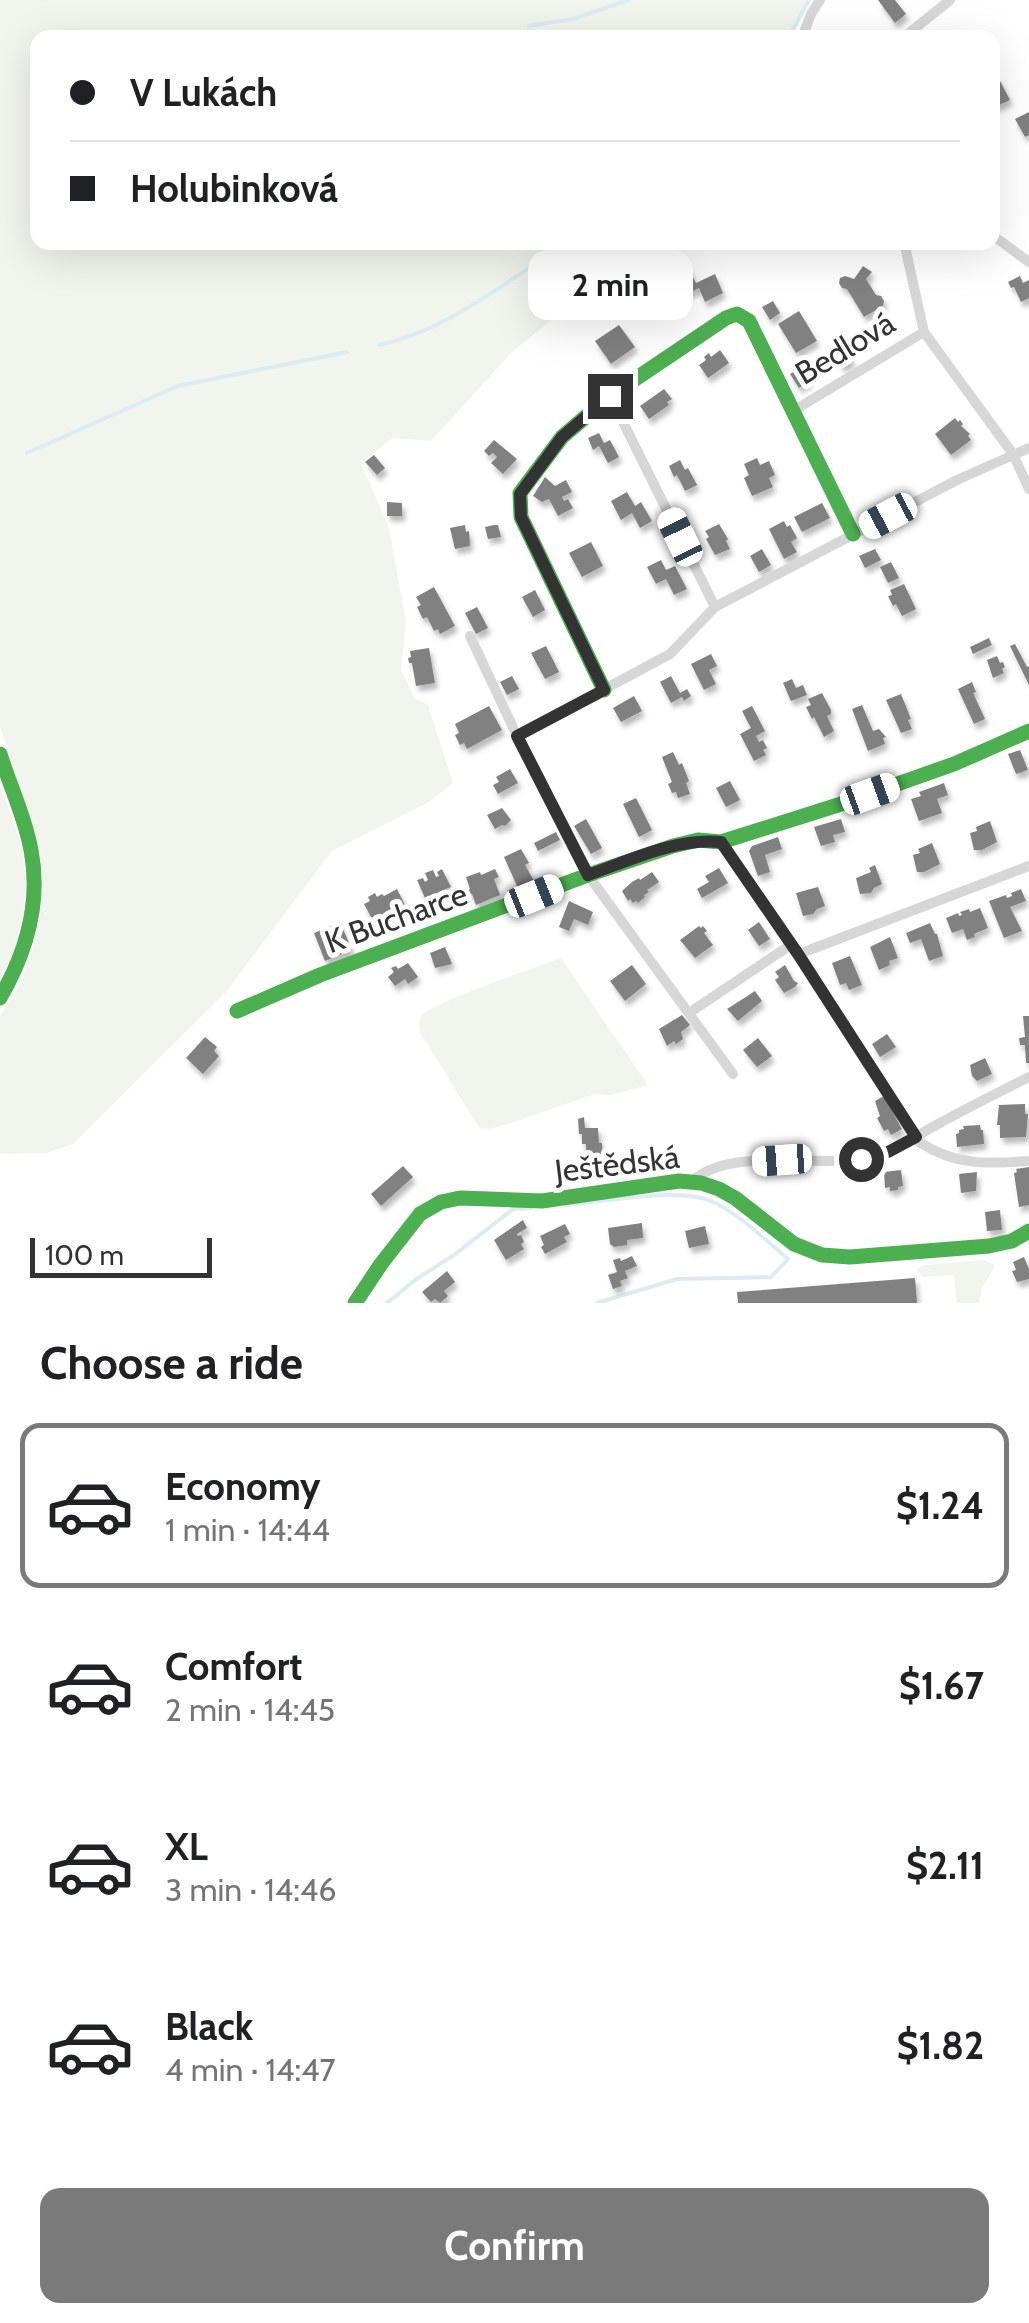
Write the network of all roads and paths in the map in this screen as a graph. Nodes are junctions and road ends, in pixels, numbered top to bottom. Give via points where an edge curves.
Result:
1 (820, 0) edge
2 (950, 0) edge
3 (805, 30) edge
4 (913, 30) edge
5 (1000, 241) edge
6 (906, 250) edge
7 (1029, 262) edge
8 (924, 332) junction
9 (610, 396) junction
10 (794, 411) junction
11 (1029, 448) edge
12 (1013, 454) junction
13 (1029, 488) edge
14 (853, 534) junction
15 (714, 607) junction
16 (470, 636) dead end
17 (604, 690) junction
18 (1029, 731) edge
19 (517, 736) junction
20 (3, 764) edge
21 (721, 842) junction
22 (1029, 866) edge
23 (588, 875) junction
24 (795, 949) junction
25 (0, 998) edge
26 (237, 1011) dead end
27 (689, 1013) junction
28 (733, 1074) dead end
29 (1029, 1077) edge
30 (916, 1137) junction
31 (1029, 1161) edge
32 (692, 1180) junction
33 (1029, 1231) edge
34 (356, 1303) edge

1 - 3 street
2 - 4 street
5 - 7 street
6 - 8 street
8 - 10 street, Bedlová
8 - 12 street
9 - 10 street, Bedlová via 738,314 749,321
9 - 15 street
9 - 17 street via 562,437 520,494 521,517
10 - 14 street, Bedlová
11 - 12 street
12 - 13 street
12 - 14 street
14 - 15 street
15 - 17 street via 670,654
16 - 19 street
17 - 19 street
18 - 21 street, K Bucharce via 870,794
19 - 23 street
20 - 25 street via 31,851 34,883 26,939
21 - 23 street, K Bucharce via 673,846
21 - 24 street
22 - 24 street
23 - 26 street, K Bucharce
23 - 27 street
24 - 27 street
24 - 30 street
27 - 28 street
29 - 30 street
30 - 31 street via 936,1154 959,1161
30 - 32 street via 861,1159 723,1164
32 - 33 street, Ještědská via 730,1194 808,1251 836,1258 989,1246
32 - 34 street, Ještědská via 542,1201 441,1202 420,1214

